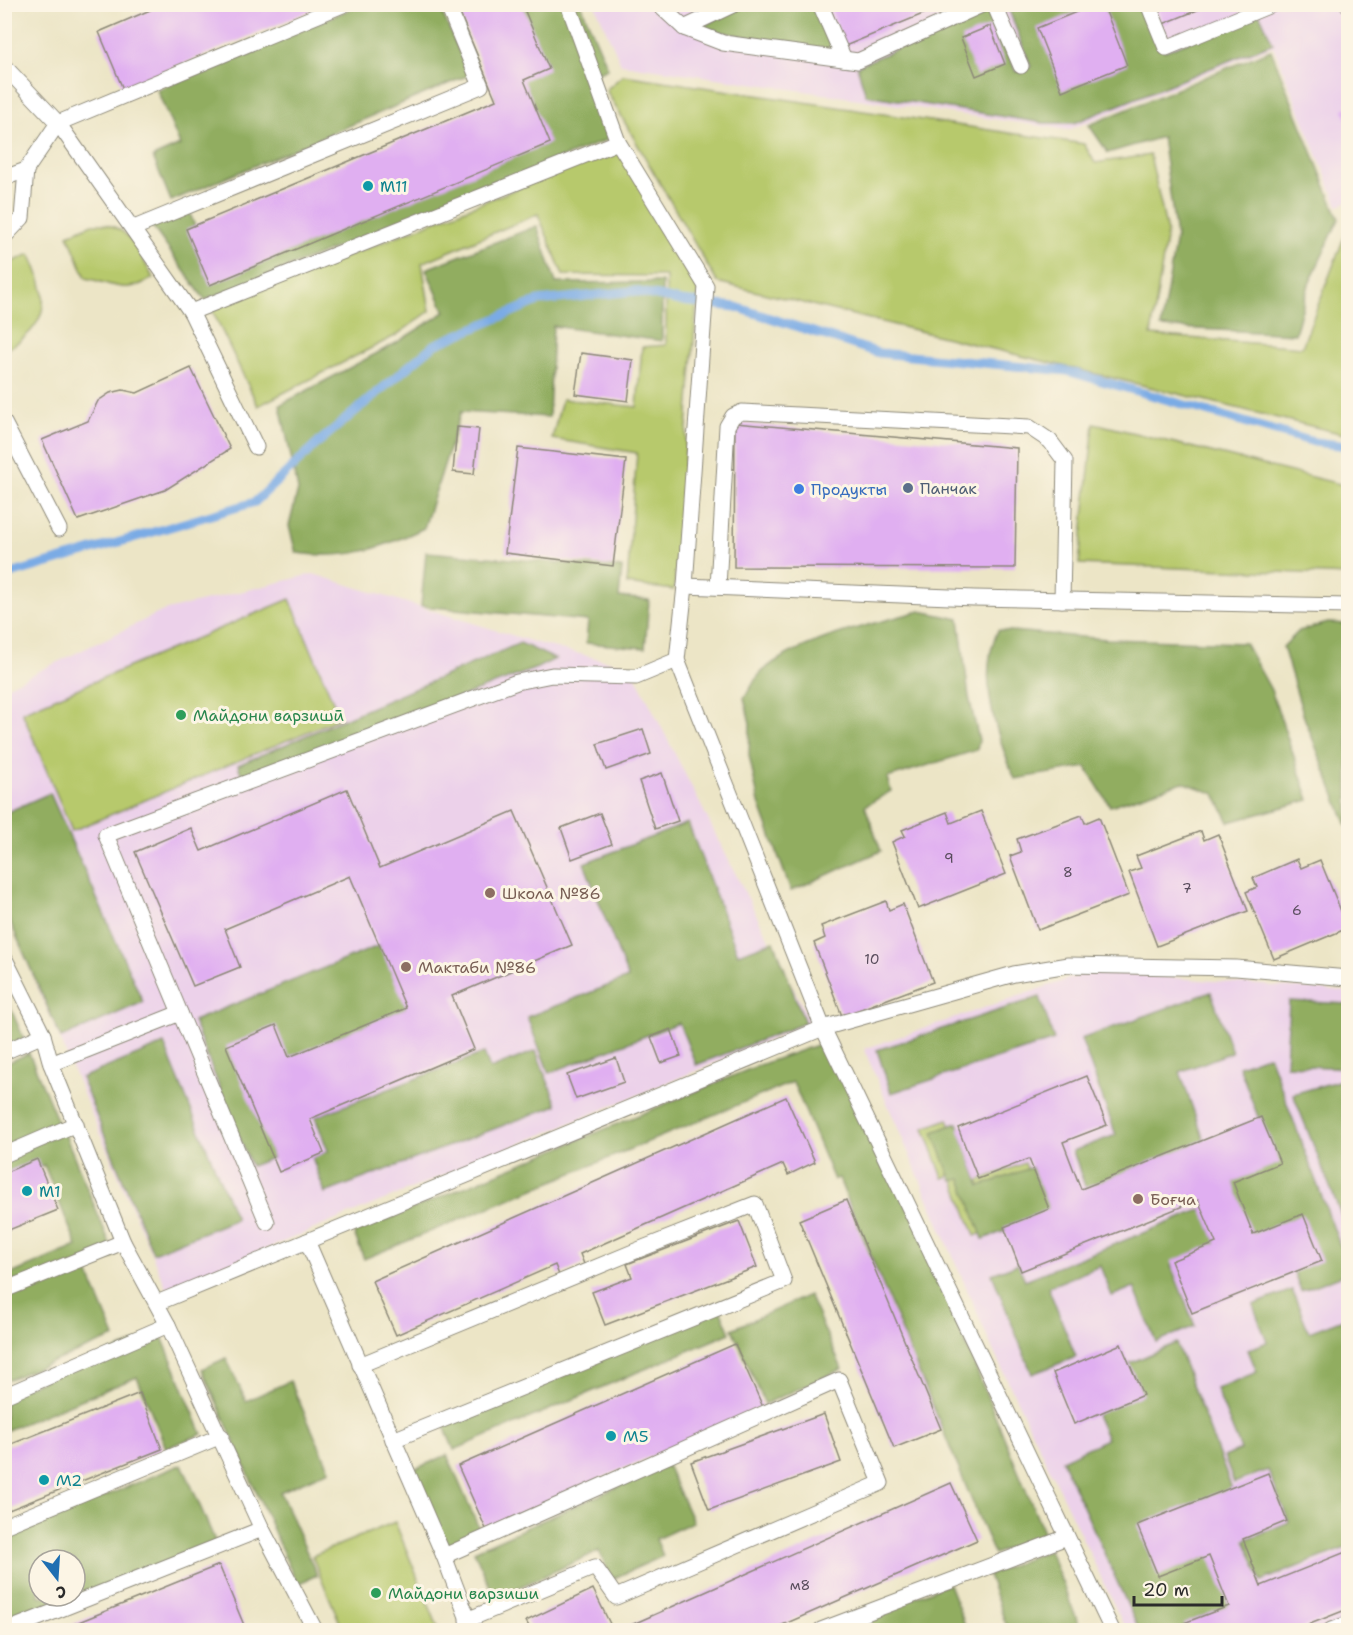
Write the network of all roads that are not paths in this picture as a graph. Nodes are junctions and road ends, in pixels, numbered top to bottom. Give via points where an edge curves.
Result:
1 (345, 4) edge
2 (447, 4) edge
3 (568, 4) edge
4 (658, 4) edge
5 (735, 4) edge
6 (820, 4) edge
7 (984, 4) edge
8 (994, 4) edge
9 (1148, 4) edge
10 (1273, 4) edge
11 (684, 28) junction
12 (844, 58) junction
13 (4, 66) edge
14 (1021, 66) dead end
15 (58, 123) junction
16 (618, 142) junction
17 (26, 170) junction
18 (4, 178) edge
19 (134, 228) junction
20 (4, 237) edge
21 (192, 312) junction
22 (4, 423) edge
23 (256, 447) dead end
24 (59, 529) dead end
25 (685, 586) junction
26 (718, 587) junction
27 (1062, 600) junction
28 (1348, 606) edge
29 (677, 660) junction
30 (4, 957) edge
31 (1348, 978) edge
32 (180, 1013) junction
33 (823, 1028) junction
34 (43, 1035) junction
35 (4, 1052) edge
36 (51, 1064) junction
37 (76, 1124) junction
38 (4, 1155) edge
39 (267, 1222) dead end
40 (307, 1241) junction
41 (123, 1242) junction
42 (4, 1290) edge
43 (157, 1303) junction
44 (168, 1325) junction
45 (360, 1365) junction
46 (4, 1396) edge
47 (221, 1436) junction
48 (393, 1440) junction
49 (4, 1526) edge
50 (262, 1529) junction
51 (1067, 1537) junction
52 (444, 1556) junction
53 (1348, 1624) edge
54 (469, 1625) edge
55 (310, 1629) edge
56 (8, 1630) edge
57 (821, 1630) edge
58 (1112, 1630) edge
59 (1331, 1630) edge

1 - 15 lane
2 - 19 lane via 481,86
3 - 16 lane
4 - 11 lane
5 - 11 lane
6 - 12 lane
7 - 12 lane via 858,61
8 - 14 lane
9 - 10 lane via 1166,48
11 - 12 lane via 723,43
13 - 15 lane
15 - 17 lane
15 - 19 lane
16 - 21 lane
16 - 25 lane via 706,285
17 - 18 lane
17 - 20 lane via 22,218
19 - 21 lane
21 - 23 lane
22 - 24 lane
25 - 26 lane
25 - 29 lane
26 - 27 lane
26 - 27 lane via 727,426 733,416 742,412 1029,427 1050,441 1065,460
27 - 28 lane
29 - 32 lane via 636,677 552,675 517,682 106,835
29 - 33 lane
30 - 34 lane
31 - 33 lane via 1236,968 1068,965 1014,974
32 - 36 lane
32 - 39 lane
33 - 40 lane
33 - 51 lane
34 - 35 lane
34 - 36 lane
36 - 37 lane
37 - 38 lane
37 - 41 lane
40 - 43 lane
40 - 45 lane
41 - 42 lane
41 - 43 lane
43 - 44 lane
44 - 46 lane
44 - 47 lane
45 - 48 lane
45 - 48 lane via 755,1204 784,1281
47 - 49 lane
47 - 50 lane
48 - 52 lane
50 - 55 lane
50 - 56 lane
51 - 57 lane
51 - 58 lane
52 - 54 lane
52 - 54 lane via 839,1380 881,1483 616,1597 595,1567
53 - 59 lane

